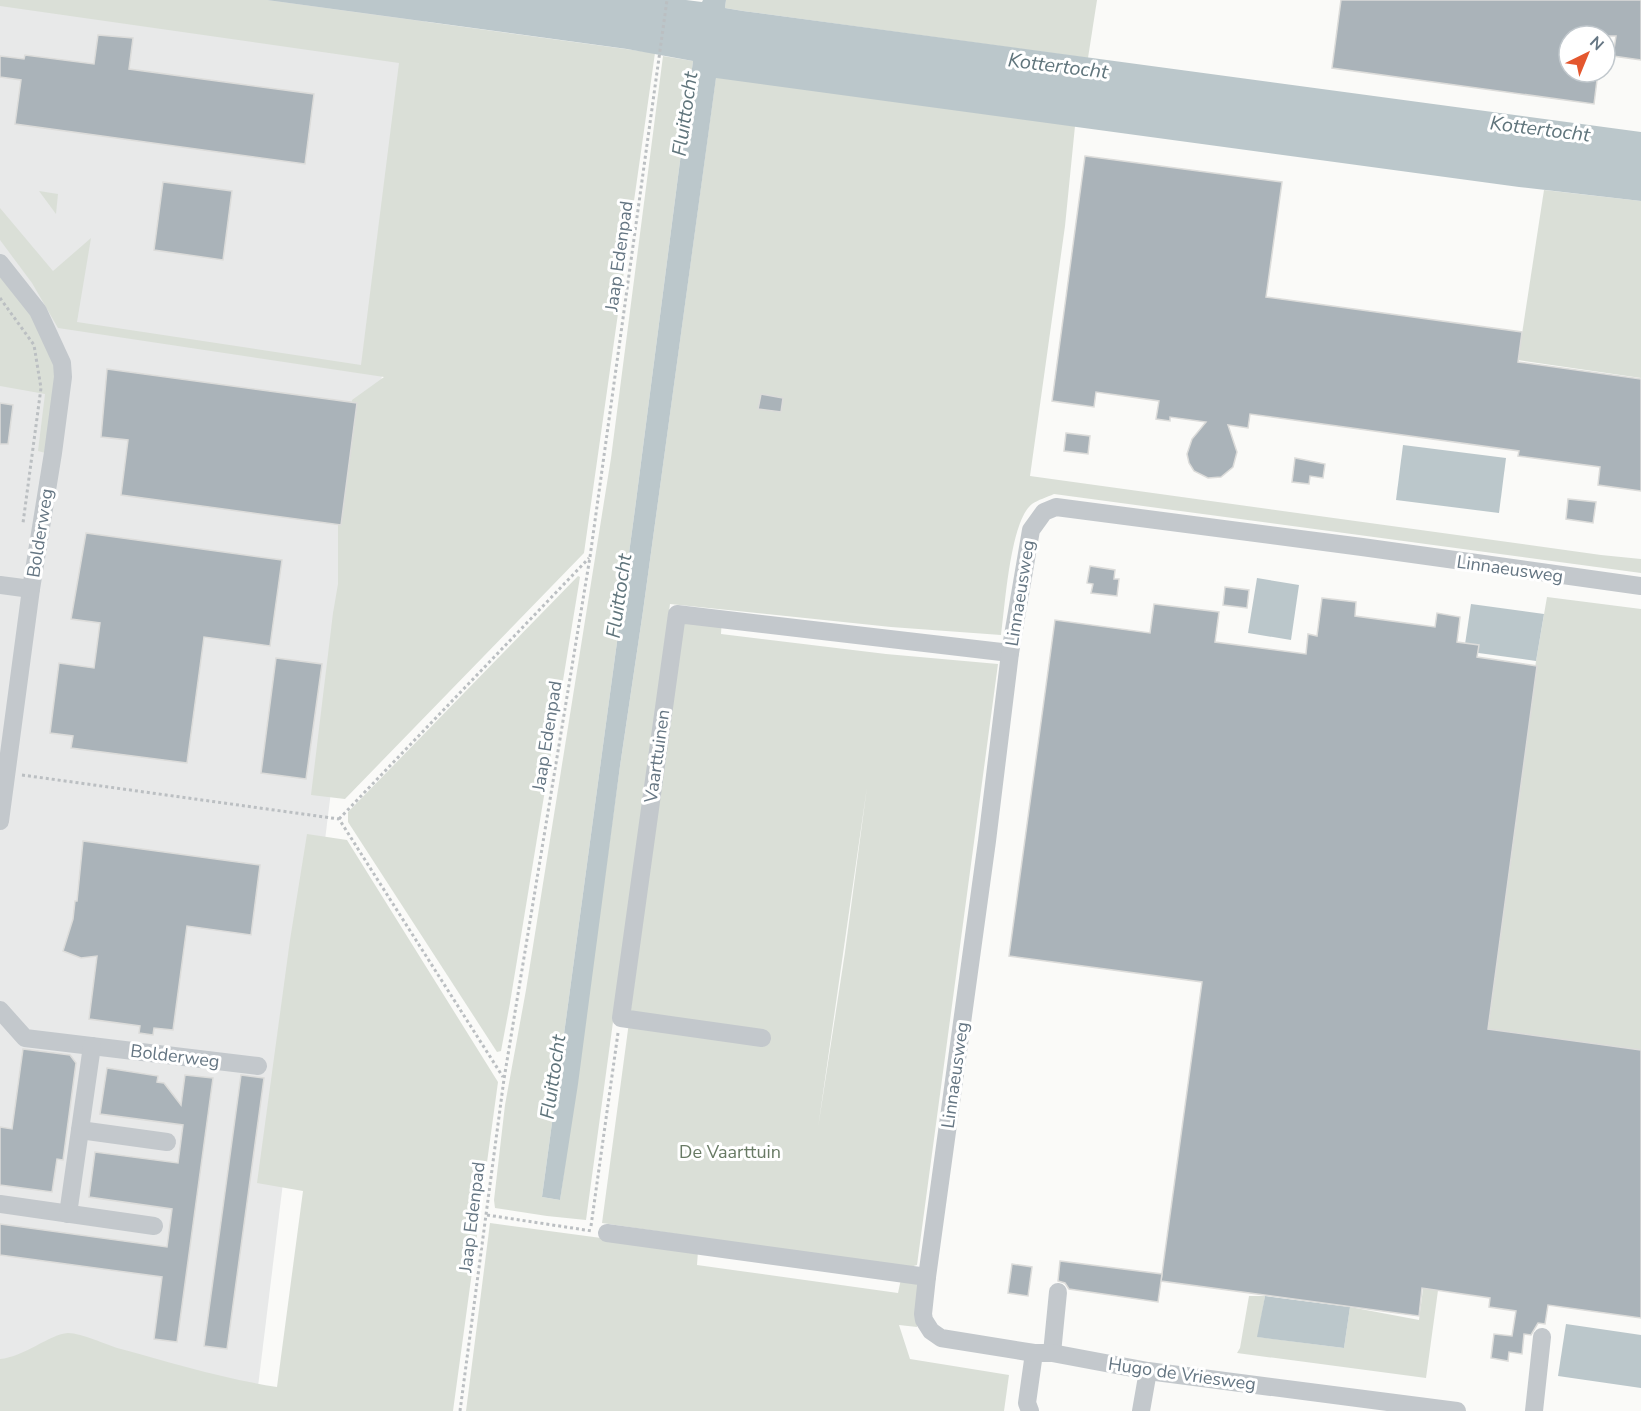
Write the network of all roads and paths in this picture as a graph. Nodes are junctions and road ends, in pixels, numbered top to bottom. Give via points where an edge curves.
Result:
1 (667, 0) edge
2 (0, 263) edge
3 (0, 298) edge
4 (22, 528) dead end
5 (590, 557) junction
6 (0, 585) edge
7 (1641, 586) edge
8 (31, 589) junction
9 (1010, 653) junction
10 (7, 773) junction
11 (339, 819) junction
12 (0, 821) edge
13 (0, 1010) edge
14 (621, 1018) junction
15 (762, 1038) dead end
16 (92, 1046) junction
17 (258, 1066) dead end
18 (504, 1079) junction
19 (80, 1130) junction
20 (167, 1142) dead end
21 (0, 1204) edge
22 (68, 1214) junction
23 (487, 1215) junction
24 (154, 1226) dead end
25 (599, 1232) junction
26 (927, 1277) junction
27 (1058, 1292) dead end
28 (923, 1314) joint
29 (1542, 1336) dead end
30 (1043, 1353) junction
31 (1148, 1371) junction
32 (1344, 1404) edge
33 (460, 1411) edge
34 (1030, 1411) edge
35 (1141, 1411) edge
36 (1456, 1411) edge
37 (1534, 1411) edge

1 - 5 path, Jaap Edenpad
2 - 8 street, Bolderweg via 38,312 62,363 53,453
3 - 4 path via 34,345 41,388
5 - 11 path
5 - 18 path, Jaap Edenpad
6 - 8 street
7 - 9 street, Linnaeusweg via 1056,507 1044,512 1031,530
8 - 10 street, Bolderweg
9 - 14 street, Vaarttuinen via 677,614
9 - 26 street, Linnaeusweg
10 - 11 path
10 - 12 street, Bolderweg
11 - 18 path
13 - 16 street, Bolderweg via 25,1038
14 - 15 street
14 - 25 path
16 - 17 street, Bolderweg
16 - 19 street
18 - 23 path, Jaap Edenpad
19 - 20 street
19 - 22 street
21 - 22 street
22 - 24 street
23 - 25 path
23 - 33 path, Jaap Edenpad
25 - 26 street
26 - 28 street, Linnaeusweg
27 - 30 street
28 - 30 street, Hugo de Vriesweg via 927,1327 941,1338
29 - 37 street
30 - 31 street, Hugo de Vriesweg
30 - 34 street via 1027,1403
31 - 32 street, Hugo de Vriesweg
31 - 35 street
32 - 36 street, Hugo de Vriesweg

